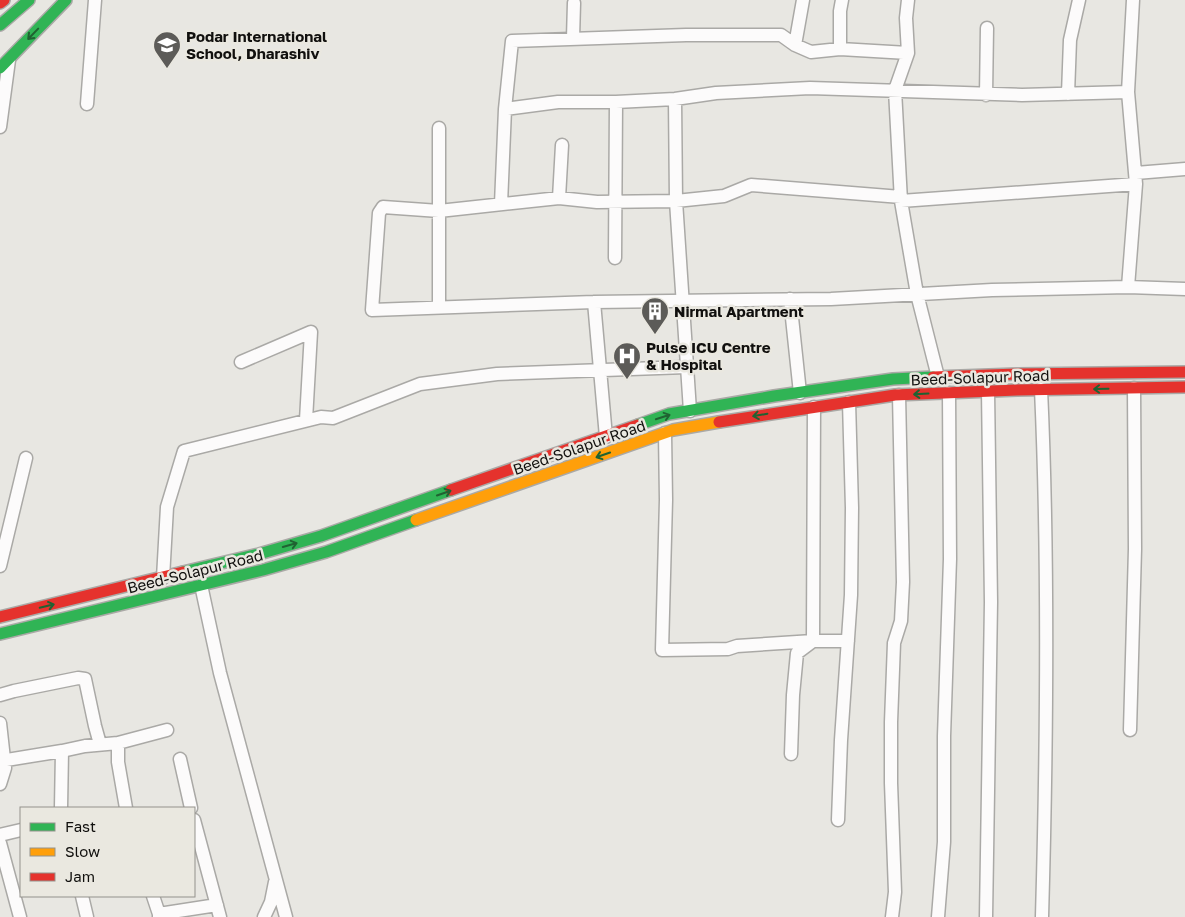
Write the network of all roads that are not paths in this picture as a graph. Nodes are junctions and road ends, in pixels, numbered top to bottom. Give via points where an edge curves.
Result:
1 (4, 0) edge
2 (29, 0) edge
3 (66, 0) edge
4 (94, 0) edge
5 (803, 0) edge
6 (842, 0) edge
7 (908, 0) edge
8 (1079, 0) edge
9 (1133, 0) edge
10 (0, 3) edge
11 (574, 3) dead end
12 (0, 25) edge
13 (987, 28) dead end
14 (574, 38) junction
15 (795, 45) junction
16 (840, 49) junction
17 (908, 53) junction
18 (4, 64) edge
19 (895, 90) junction
20 (1128, 92) junction
21 (1068, 94) junction
22 (986, 95) junction
23 (675, 99) junction
24 (616, 102) junction
25 (87, 104) dead end
26 (505, 109) junction
27 (0, 127) edge
28 (439, 128) dead end
29 (562, 145) dead end
30 (1185, 170) edge
31 (1136, 179) junction
32 (559, 198) junction
33 (901, 199) junction
34 (676, 200) junction
35 (614, 201) junction
36 (501, 204) junction
37 (439, 211) junction
38 (615, 258) dead end
39 (1128, 287) junction
40 (1185, 289) edge
41 (917, 294) junction
42 (790, 299) junction
43 (682, 301) junction
44 (594, 302) junction
45 (439, 307) junction
46 (241, 362) dead end
47 (686, 367) junction
48 (600, 370) junction
49 (1185, 372) edge
50 (938, 377) junction
51 (1185, 387) edge
52 (1134, 388) junction
53 (1041, 390) junction
54 (988, 391) junction
55 (800, 393) junction
56 (949, 393) junction
57 (899, 395) junction
58 (849, 402) junction
59 (814, 407) junction
60 (690, 411) junction
61 (306, 420) junction
62 (665, 433) junction
63 (606, 437) junction
64 (26, 458) dead end
65 (0, 566) edge
66 (163, 578) junction
67 (201, 585) junction
68 (0, 617) edge
69 (0, 634) edge
70 (813, 641) junction
71 (848, 641) junction
72 (0, 696) edge
73 (0, 723) edge
74 (167, 730) dead end
75 (1130, 730) dead end
76 (118, 743) junction
77 (100, 744) junction
78 (62, 751) junction
79 (792, 754) dead end
80 (180, 759) dead end
81 (2, 761) edge
82 (0, 784) edge
83 (61, 807) edge
84 (126, 807) edge
85 (191, 807) edge
86 (838, 820) dead end
87 (195, 824) edge
88 (20, 830) edge
89 (0, 835) edge
90 (0, 843) edge
91 (275, 877) junction
92 (82, 897) edge
93 (153, 897) edge
94 (218, 911) edge
95 (159, 915) edge
96 (20, 917) edge
97 (87, 917) edge
98 (264, 917) edge
99 (286, 917) edge
100 (892, 917) edge
101 (938, 917) edge
102 (986, 917) edge
103 (1042, 917) edge

1 - 10 main road
2 - 12 main road
3 -> 18 main road
4 - 25 street
5 - 15 street
6 - 16 street
7 - 17 street
8 - 21 street via 1070,40
9 - 20 street
11 - 14 street
13 - 22 street
14 - 15 street via 781,35
14 - 26 street via 512,41
15 - 16 street via 811,52
16 - 17 street
17 - 19 street
18 - 27 street
19 - 22 street
19 - 23 street via 810,88 716,93
19 - 33 street
20 - 21 street
20 - 31 street
21 - 22 street
23 - 24 street
23 - 34 street
24 - 26 street via 558,102
24 - 35 street
26 - 36 street
28 - 37 street
29 - 32 street
30 - 31 street
31 - 33 street
31 - 39 street
32 - 35 street
32 - 36 street
33 - 34 street via 751,185 724,196
33 - 41 street
34 - 35 street
34 - 43 street
35 - 38 street
36 - 37 street
37 - 45 street
37 - 45 street via 383,207 379,213 372,310
39 - 40 street
39 - 41 street
41 - 42 street
41 - 50 street
42 - 43 street
42 - 55 street
43 - 44 street
43 - 47 street
44 - 45 street
44 - 48 street
46 - 61 street via 312,332
47 - 48 street
47 - 60 street
48 - 61 street via 497,374 420,384 333,418 320,416
48 - 63 street
49 - 50 main road, Beed-Solapur Road
50 - 55 main road, Beed-Solapur Road via 894,379
51 - 52 main road, Beed-Solapur Road
52 -> 53 main road, Beed-Solapur Road
52 - 75 street via 1135,549
53 - 54 main road, Beed-Solapur Road
53 - 103 street via 1045,472 1047,752
54 - 56 main road, Beed-Solapur Road
54 - 102 street via 991,602
55 - 60 main road, Beed-Solapur Road
56 -> 57 main road, Beed-Solapur Road
56 - 101 street via 950,559 944,842
57 - 58 main road, Beed-Solapur Road
57 - 100 street via 903,582 901,621 894,643 891,722 895,892
58 - 59 main road, Beed-Solapur Road
58 - 71 street via 852,595
59 -> 62 main road, Beed-Solapur Road
59 - 70 street
63 -> 60 main road, Beed-Solapur Road via 669,414
61 - 66 street via 184,451 167,507
62 -> 67 main road, Beed-Solapur Road via 326,552
62 - 70 street via 662,650 728,649
66 -> 63 main road, Beed-Solapur Road via 321,536
64 - 65 street
68 -> 66 main road, Beed-Solapur Road
67 - 69 main road, Beed-Solapur Road
67 - 91 street via 220,673
70 - 71 street
70 - 79 street via 797,652
71 - 86 street
72 - 77 street via 85,679
73 - 81 street
74 - 76 street
76 - 77 street
76 - 84 street
77 - 78 street
78 - 81 street
78 - 83 street
80 - 85 street
81 - 82 street via 5,768
87 - 94 street
88 - 89 street
90 - 96 street
91 - 98 street via 271,902
91 - 99 street
92 - 97 street
93 - 95 street
94 - 95 street

